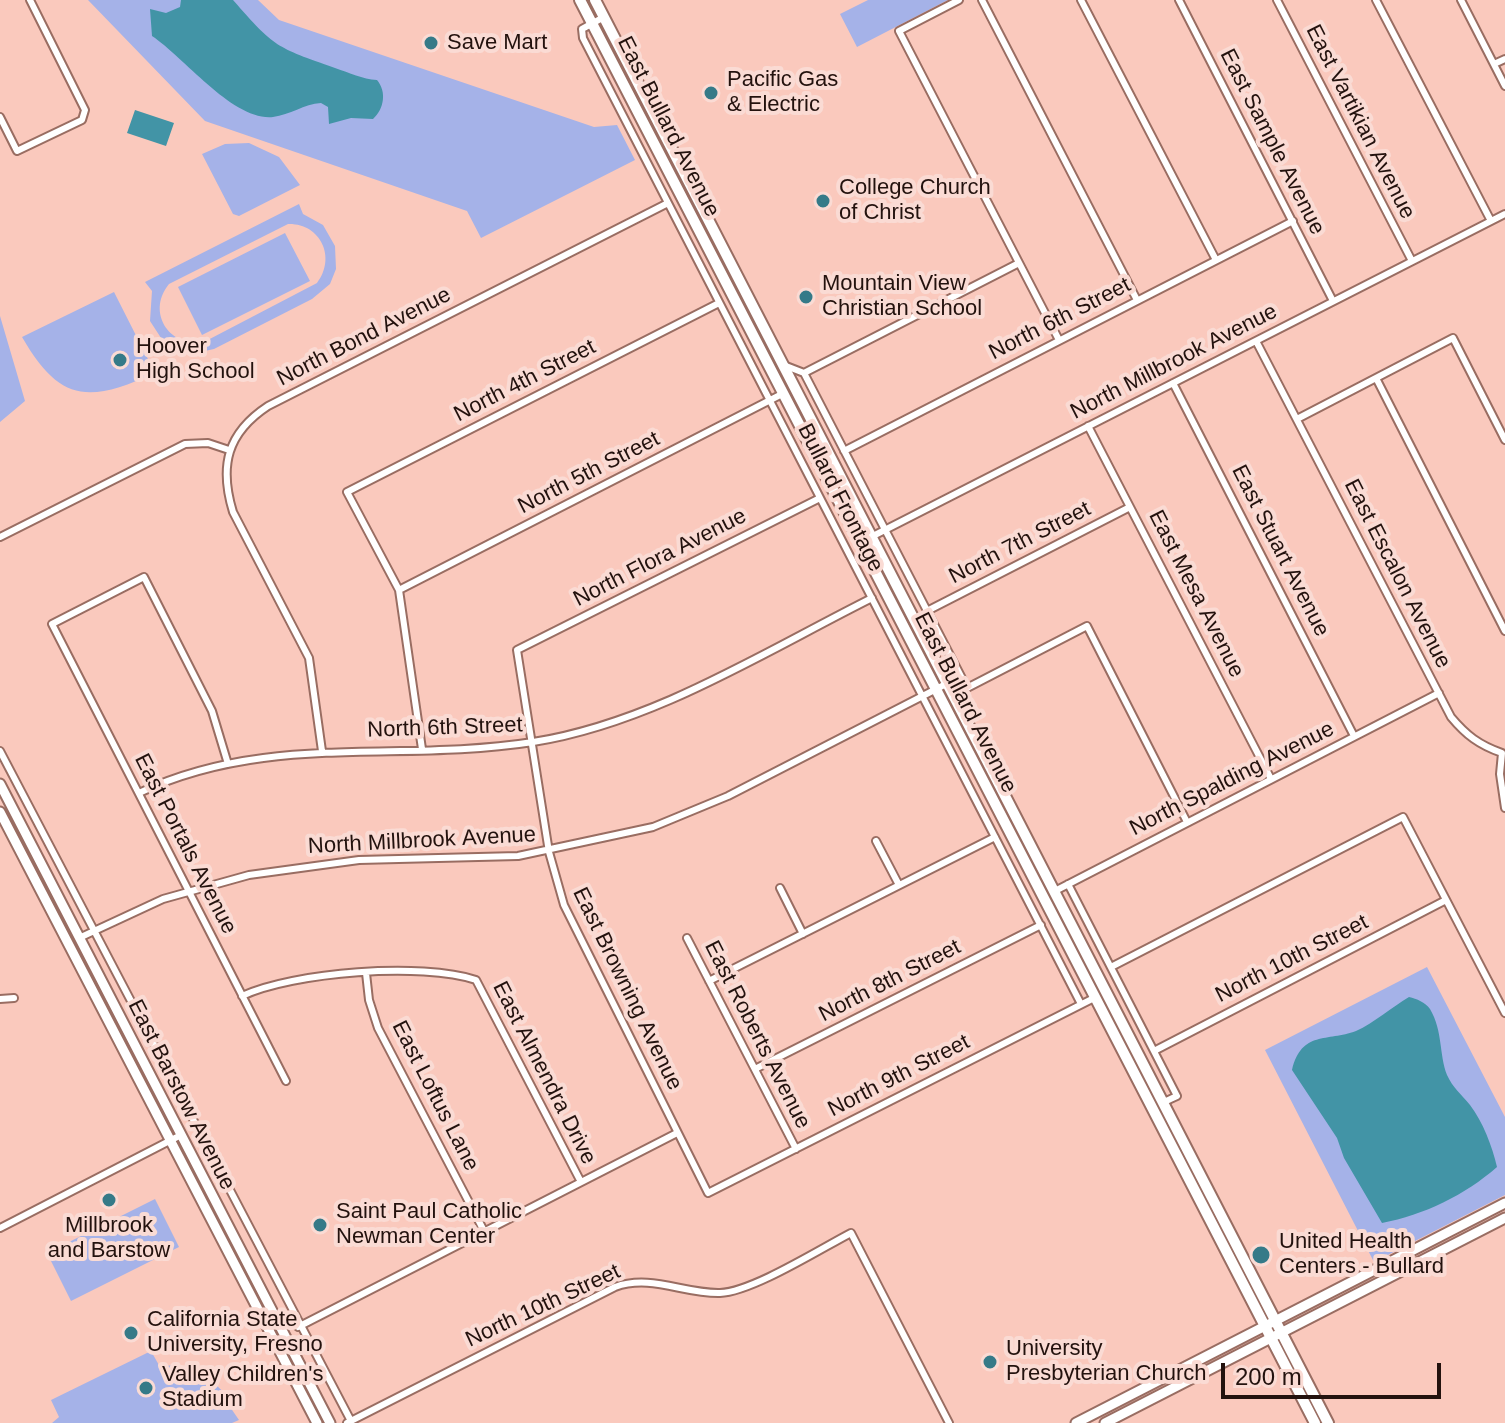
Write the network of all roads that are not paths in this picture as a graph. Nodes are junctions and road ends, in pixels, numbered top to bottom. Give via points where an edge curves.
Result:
1 (30, 0) edge
2 (580, 0) edge
3 (595, 0) edge
4 (959, 0) edge
5 (982, 0) edge
6 (1081, 0) edge
7 (1179, 0) edge
8 (1277, 0) edge
9 (1376, 0) edge
10 (1461, 0) edge
11 (604, 17) junction
12 (592, 23) junction
13 (1505, 59) edge
14 (1494, 64) junction
15 (1505, 86) edge
16 (0, 117) edge
17 (667, 169) junction
18 (668, 203) junction
19 (1505, 214) edge
20 (1293, 221) junction
21 (1491, 221) junction
22 (715, 232) junction
23 (1216, 260) junction
24 (1412, 261) junction
25 (1019, 263) junction
26 (1137, 300) junction
27 (1333, 301) junction
28 (719, 303) junction
29 (1059, 340) junction
30 (1256, 341) junction
31 (783, 365) junction
32 (804, 373) junction
33 (1376, 378) junction
34 (1173, 383) junction
35 (795, 388) junction
36 (783, 394) junction
37 (770, 401) junction
38 (1297, 419) junction
39 (1088, 426) junction
40 (1505, 440) edge
41 (229, 450) junction
42 (844, 451) junction
43 (820, 498) junction
44 (1130, 507) junction
45 (885, 530) junction
46 (0, 537) edge
47 (872, 537) junction
48 (860, 543) junction
49 (399, 590) junction
50 (872, 598) junction
51 (927, 611) junction
52 (1505, 631) edge
53 (517, 650) joint
54 (948, 683) junction
55 (936, 690) junction
56 (1439, 693) junction
57 (923, 696) junction
58 (1354, 736) junction
59 (531, 742) junction
60 (422, 749) junction
61 (0, 751) edge
62 (322, 751) junction
63 (1504, 753) edge
64 (228, 764) junction
65 (1271, 779) junction
66 (0, 784) edge
67 (139, 793) junction
68 (1505, 808) edge
69 (0, 812) edge
70 (1187, 822) junction
71 (995, 837) junction
72 (876, 841) dead end
73 (549, 852) junction
74 (1068, 884) junction
75 (899, 885) junction
76 (780, 888) dead end
77 (1055, 890) junction
78 (188, 891) junction
79 (1043, 897) junction
80 (1446, 900) junction
81 (1041, 925) junction
82 (94, 931) junction
83 (803, 934) junction
84 (79, 938) junction
85 (687, 938) dead end
86 (68, 942) junction
87 (1111, 967) junction
88 (366, 973) junction
89 (709, 981) junction
90 (1107, 991) junction
91 (242, 996) junction
92 (1095, 997) junction
93 (14, 998) dead end
94 (0, 999) edge
95 (1081, 1004) junction
96 (1505, 1013) edge
97 (1154, 1051) junction
98 (755, 1069) junction
99 (286, 1081) dead end
100 (1164, 1102) junction
101 (677, 1133) junction
102 (181, 1135) junction
103 (170, 1141) junction
104 (796, 1149) junction
105 (581, 1182) junction
106 (708, 1193) joint
107 (1505, 1203) edge
108 (1505, 1218) edge
109 (0, 1228) edge
110 (484, 1231) junction
111 (1276, 1320) junction
112 (1265, 1326) junction
113 (298, 1327) junction
114 (1282, 1332) junction
115 (1271, 1338) junction
116 (349, 1422) edge
117 (317, 1423) edge
118 (330, 1423) edge
119 (949, 1423) edge
120 (1076, 1423) edge
121 (1105, 1423) edge
122 (1315, 1423) edge
123 (1328, 1423) edge

1 - 16 street via 85,110 82,120 17,151
2 - 12 main road, East Bullard Avenue
3 - 11 main road, East Bullard Avenue
4 - 25 street via 899,31
5 - 26 street
6 - 23 street
7 - 20 street, East Sample Avenue
8 - 24 street, East Vartikian Avenue
9 - 21 street
10 - 14 street
11 - 12 street
11 - 22 main road, East Bullard Avenue
12 - 17 main road, East Bullard Avenue
12 - 18 street, Bullard Frontage via 581,35
13 - 14 street
14 - 15 street
17 - 22 main road via 705,228
17 - 36 main road, East Bullard Avenue
18 - 28 street, Bullard Frontage
18 - 41 street, North Bond Avenue via 268,406 246,424
19 - 21 street, North Millbrook Avenue
20 - 23 street, North 6th Street
20 - 27 street, East Sample Avenue
21 - 24 street, North Millbrook Avenue
22 - 31 main road, East Bullard Avenue
23 - 26 street, North 6th Street
24 - 27 street, North Millbrook Avenue
25 - 29 street
25 - 32 street
26 - 29 street, North 6th Street
27 - 30 street, North Millbrook Avenue
28 - 37 street, Bullard Frontage
28 - 49 street, North 4th Street via 347,492
29 - 42 street, North 6th Street
30 - 34 street, North Millbrook Avenue
30 - 38 street, East Escalon Avenue
31 - 32 street
31 - 35 main road, East Bullard Avenue
32 - 42 street
33 - 38 street
33 - 40 street via 1453,338
33 - 52 street
34 - 39 street, North Millbrook Avenue
34 - 58 street, East Stuart Avenue
35 - 36 street, North 5th Street
35 - 47 main road, East Bullard Avenue
36 - 37 street, North 5th Street
36 - 48 main road, East Bullard Avenue
37 - 43 street, Bullard Frontage
37 - 49 street, North 5th Street
38 - 56 street, East Escalon Avenue
39 - 44 street, East Mesa Avenue
39 - 45 street, North Millbrook Avenue
41 - 46 street via 208,443 185,444
41 - 62 street via 225,481 233,512 309,658
42 - 45 street
43 - 50 street, Bullard Frontage
43 - 53 street, North Flora Avenue
44 - 51 street, North 7th Street
44 - 65 street, East Mesa Avenue
45 - 47 street, North Millbrook Avenue
45 - 51 street
47 - 48 street, North Millbrook Avenue
47 - 54 main road, East Bullard Avenue
48 - 55 main road, East Bullard Avenue
49 - 60 street
50 - 57 street, Bullard Frontage
50 - 59 street, North 6th Street via 670,699 591,729
51 - 70 street via 967,688 1087,626
53 - 59 street, East Browning Avenue
54 - 55 street, North Millbrook Avenue
54 - 77 main road, East Bullard Avenue
55 - 57 street, North Millbrook Avenue
55 - 79 main road, East Bullard Avenue
56 - 58 street, North Spalding Avenue
56 - 63 street, East Escalon Avenue via 1466,735
57 - 71 street, Bullard Frontage
57 - 73 street, North Millbrook Avenue via 690,813
58 - 65 street, North Spalding Avenue
59 - 60 street, North 6th Street
59 - 73 street, East Browning Avenue
60 - 62 street, North 6th Street
61 - 82 street
62 - 64 street, North 6th Street
63 - 68 street, East Escalon Avenue via 1500,783
64 - 67 street, North 6th Street
64 - 67 street, East Portals Avenue via 212,711 144,577 52,624
65 - 70 street, North Spalding Avenue
66 - 84 main road, East Barstow Avenue
67 - 78 street, East Portals Avenue
69 - 86 main road, East Barstow Avenue
70 - 74 street, North Spalding Avenue
71 - 75 street
71 - 81 street, Bullard Frontage
72 - 75 street
73 - 78 street, North Millbrook Avenue via 320,864
73 - 101 street, East Browning Avenue via 574,931
74 - 77 street, North Spalding Avenue
74 - 87 street
75 - 83 street
76 - 83 street
77 - 79 street, North Spalding Avenue
77 - 90 main road, East Bullard Avenue
78 - 82 street, North Millbrook Avenue
78 - 91 street, East Portals Avenue
79 - 92 main road, East Bullard Avenue
80 - 87 street via 1403,817
80 - 96 street
80 - 97 street, North 10th Street
81 - 95 street, Bullard Frontage
81 - 98 street, North 8th Street
82 - 84 street, North Millbrook Avenue
82 - 113 street
83 - 89 street
84 - 86 street, North Millbrook Avenue
84 - 102 main road, East Barstow Avenue
85 - 89 street, East Roberts Avenue
86 - 103 main road, East Barstow Avenue
87 - 97 street
88 - 91 street via 290,981
88 - 105 street, East Almendra Drive via 476,980
88 - 110 street, East Loftus Lane via 378,1028
89 - 98 street, East Roberts Avenue
90 - 92 street, North 9th Street
90 - 100 main road, East Bullard Avenue
91 - 99 street, East Portals Avenue
92 - 95 street, North 9th Street
92 - 112 main road, East Bullard Avenue
93 - 94 street
95 - 104 street, North 9th Street
97 - 100 street via 1177,1096
98 - 104 street, East Roberts Avenue
100 - 111 main road, East Bullard Avenue
101 - 105 street
101 - 106 street, East Browning Avenue
102 - 103 street
102 - 118 main road, East Barstow Avenue
103 - 109 street
103 - 117 main road, East Barstow Avenue
104 - 106 street, North 9th Street
105 - 110 street
107 - 111 main road
108 - 114 main road
110 - 113 street
111 - 112 main road
111 - 114 main road, East Bullard Avenue
112 - 115 main road, East Bullard Avenue
112 - 120 main road
113 - 116 street
114 - 115 main road
114 - 123 main road, East Bullard Avenue
115 - 121 main road
115 - 122 main road, East Bullard Avenue
116 - 119 street, North 10th Street via 615,1287 650,1282 733,1291 851,1233

